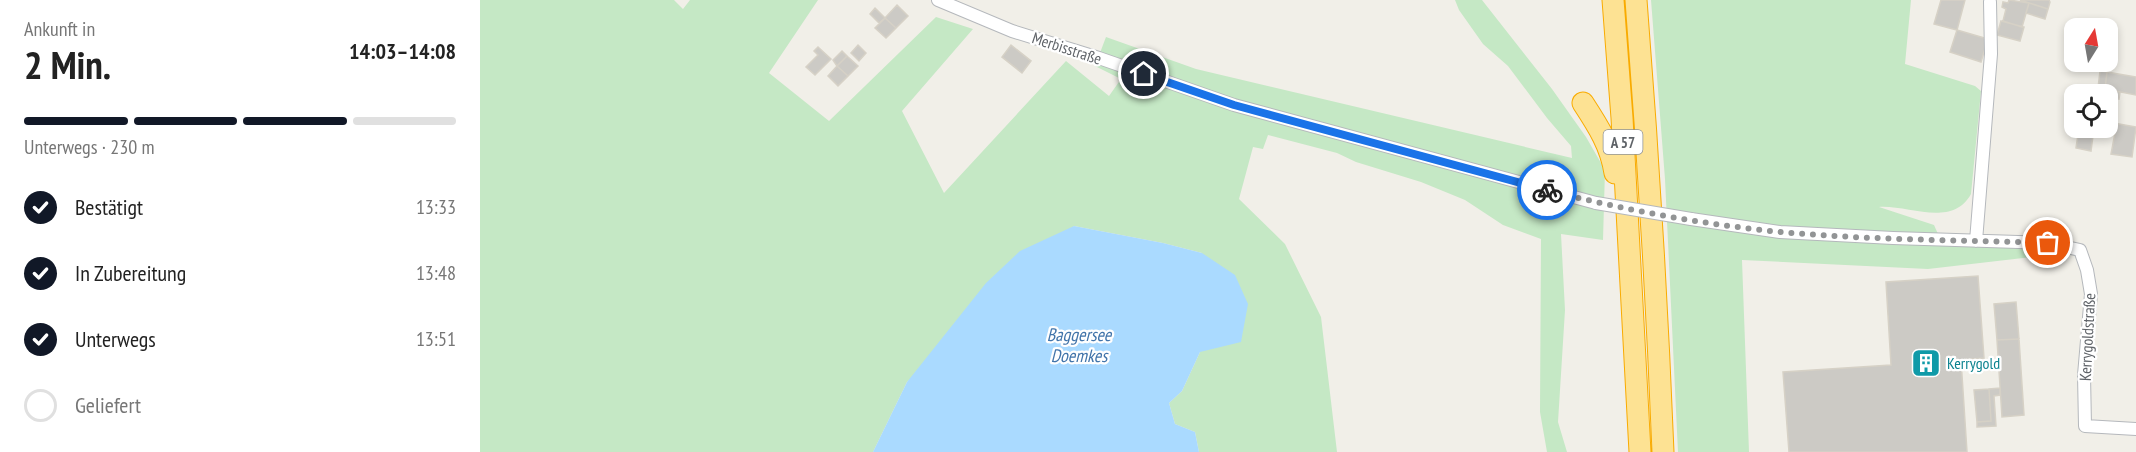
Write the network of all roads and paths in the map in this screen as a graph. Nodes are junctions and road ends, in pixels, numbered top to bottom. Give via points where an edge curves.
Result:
1 (938, 0) edge
2 (1612, 0) edge
3 (1636, 0) edge
4 (1990, 2) dead end
5 (1583, 103) dead end
6 (1976, 241) junction
7 (2079, 250) joint
8 (1629, 283) junction
9 (2136, 429) edge
10 (1640, 452) edge
11 (1663, 452) edge

1 - 6 street, Merbisstraße, bridge via 1012,31 1234,105 1596,203 1780,232
2 - 8 highway, A 57
3 - 11 highway, A 57
4 - 6 street via 1991,54
5 - 8 highway via 1613,158
6 - 7 street, Merbisstraße via 2048,243
7 - 9 street, Kerrygoldstraße via 2091,294 2084,375 2085,426
8 - 10 highway, A 57

